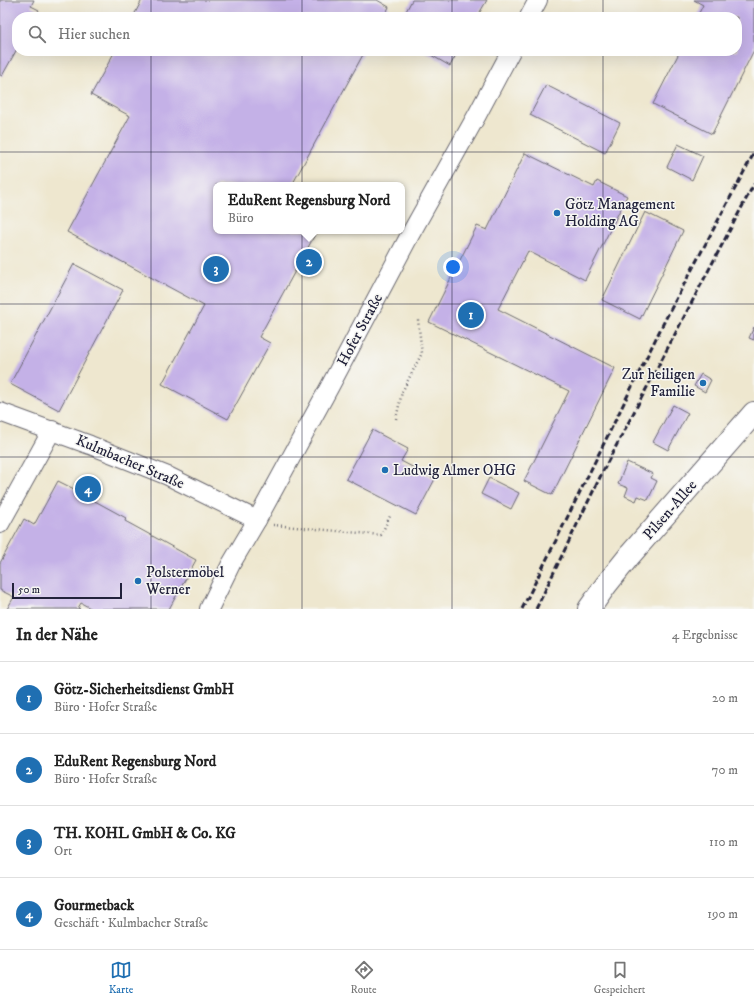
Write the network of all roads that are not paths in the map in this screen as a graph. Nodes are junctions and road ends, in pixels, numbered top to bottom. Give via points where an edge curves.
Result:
1 (538, 0) edge
2 (532, 12) edge
3 (508, 56) edge
4 (0, 412) edge
5 (754, 413) edge
6 (52, 430) junction
7 (257, 520) junction
8 (0, 524) edge
9 (209, 609) edge
10 (589, 609) edge

1 - 2 street
3 - 7 street, Hofer Straße
4 - 6 street, Kulmbacher Straße
5 - 10 street, Pilsen-Allee via 653,529
6 - 7 street, Kulmbacher Straße via 168,476
6 - 8 street
7 - 9 street, Hofer Straße

